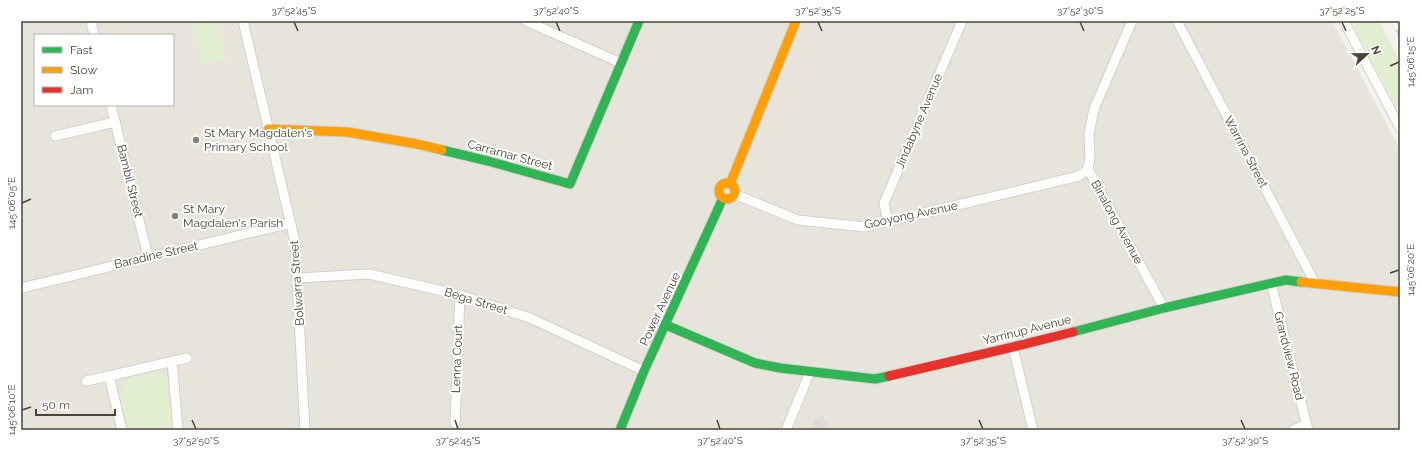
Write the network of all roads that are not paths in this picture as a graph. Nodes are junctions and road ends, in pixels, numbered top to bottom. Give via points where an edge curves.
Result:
1 (91, 21) edge
2 (243, 21) edge
3 (526, 21) edge
4 (639, 21) edge
5 (796, 21) edge
6 (962, 21) edge
7 (1132, 21) edge
8 (1177, 21) edge
9 (1344, 21) edge
10 (94, 34) edge
11 (621, 63) junction
12 (111, 106) edge
13 (115, 122) junction
14 (1400, 128) edge
15 (268, 129) junction
16 (55, 136) dead end
17 (1088, 169) junction
18 (730, 184) junction
19 (734, 194) junction
20 (723, 198) junction
21 (888, 222) junction
22 (292, 223) junction
23 (148, 257) junction
24 (297, 278) junction
25 (1271, 283) junction
26 (1314, 283) junction
27 (21, 288) edge
28 (1400, 292) edge
29 (460, 295) junction
30 (1164, 308) junction
31 (666, 325) junction
32 (1012, 346) junction
33 (187, 358) dead end
34 (172, 361) junction
35 (644, 371) junction
36 (810, 372) junction
37 (109, 376) junction
38 (86, 381) dead end
39 (455, 423) dead end
40 (1307, 427) edge
41 (122, 430) edge
42 (178, 430) edge
43 (304, 430) edge
44 (620, 430) edge
45 (786, 430) edge
46 (1033, 430) edge
47 (1293, 430) edge

1 - 10 street
2 - 15 street, Bolwarra Street
3 - 11 street
4 - 11 street, Carramar Street
5 - 18 street
6 - 21 street, Jindabyne Avenue via 884,203
7 - 17 street, Binalong Avenue via 1094,109 1089,134
8 - 26 street, Warrina Street
9 - 14 street
11 - 15 street, Carramar Street via 570,184 417,144 347,132
12 - 13 street, Bambil Street
13 - 16 street
13 - 23 street, Bambil Street
15 - 22 street, Bolwarra Street
17 - 21 street, Gooyong Avenue via 1079,176
17 - 30 street, Binalong Avenue
18 - 19 street via 734,188
18 - 20 street via 724,184 720,188
19 - 20 street via 729,199
19 - 21 street, Gooyong Avenue via 798,220 865,227
20 - 31 street, Power Avenue
22 - 23 street, Baradine Street
22 - 24 street, Bolwarra Street
23 - 27 street, Baradine Street
24 - 29 street, Bega Street via 369,274
24 - 43 street, Bolwarra Street
25 - 26 street, Yarrinup Avenue via 1286,280
25 - 30 street, Yarrinup Avenue
25 - 40 street, Grandview Road
26 - 28 street, Yarrinup Avenue
29 - 35 street, Bega Street via 530,318
29 - 39 street, Lenna Court
30 - 32 street, Yarrinup Avenue
31 - 35 street, Power Avenue
31 - 36 street, Yarrinup Avenue via 755,363
32 - 36 street, Yarrinup Avenue via 875,379
32 - 46 street
33 - 34 street
34 - 37 street
34 - 42 street
35 - 44 street, Power Avenue
36 - 45 street
37 - 38 street
37 - 41 street
40 - 47 street

